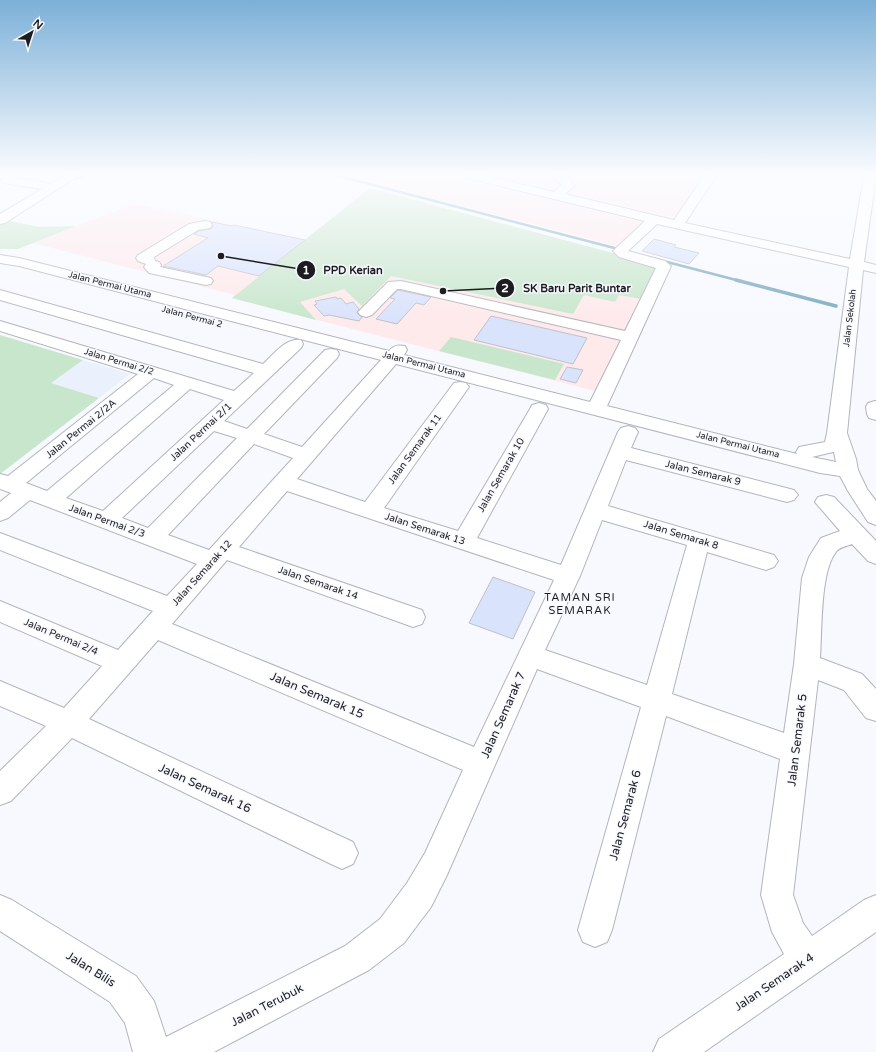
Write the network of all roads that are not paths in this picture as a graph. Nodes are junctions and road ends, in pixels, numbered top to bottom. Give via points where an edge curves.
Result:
1 (205, 225) dead end
2 (648, 225) edge
3 (677, 225) edge
4 (868, 225) edge
5 (872, 225) edge
6 (0, 253) edge
7 (811, 255) junction
8 (0, 259) edge
9 (0, 268) edge
10 (867, 268) edge
11 (188, 277) junction
12 (0, 295) edge
13 (160, 295) junction
14 (366, 312) dead end
15 (0, 326) edge
16 (630, 337) junction
17 (295, 344) junction
18 (331, 354) junction
19 (391, 358) junction
20 (267, 371) junction
21 (151, 372) junction
22 (187, 383) junction
23 (460, 387) dead end
24 (237, 398) junction
25 (599, 405) junction
26 (876, 407) edge
27 (539, 409) dead end
28 (876, 414) edge
29 (211, 423) junction
30 (837, 433) junction
31 (252, 437) junction
32 (624, 442) joint
33 (806, 452) junction
34 (306, 455) junction
35 (847, 465) junction
36 (282, 482) junction
37 (13, 486) edge
38 (787, 495) dead end
39 (50, 500) junction
40 (826, 502) dead end
41 (596, 510) junction
42 (370, 511) junction
43 (0, 513) edge
44 (876, 517) edge
45 (106, 521) junction
46 (855, 534) junction
47 (152, 538) junction
48 (0, 541) edge
49 (699, 541) junction
50 (463, 542) junction
51 (218, 555) junction
52 (876, 556) edge
53 (766, 561) dead end
54 (568, 576) junction
55 (0, 611) edge
56 (413, 616) dead end
57 (162, 618) junction
58 (530, 655) junction
59 (122, 662) junction
60 (807, 664) junction
61 (0, 693) edge
62 (656, 701) junction
63 (876, 709) edge
64 (68, 723) junction
65 (796, 751) junction
66 (480, 764) junction
67 (0, 791) edge
68 (342, 853) dead end
69 (0, 912) edge
70 (876, 912) edge
71 (594, 930) dead end
72 (357, 958) joint
73 (807, 959) junction
74 (152, 1052) edge
75 (176, 1052) edge
76 (672, 1052) edge

1 - 11 street via 194,227 143,258 151,262 154,270
2 - 16 street via 621,250 624,254 664,266
3 - 7 street
4 - 10 street, Jalan Sekolah
5 - 10 street, Jalan Sekolah
6 - 13 street, Jalan Permai Utama via 32,257
7 - 10 street
7 - 10 street via 830,262 849,278
8 - 13 street, Jalan Permai Utama
9 - 13 street, Jalan Permai 2
10 - 30 street, Jalan Sekolah
10 - 35 street, Jalan Sekolah
11 - 13 street
11 - 13 street via 204,281
12 - 20 street
13 - 17 street, Jalan Permai 2
13 - 19 street, Jalan Permai Utama
13 - 19 street, Jalan Permai Utama
14 - 16 street via 393,285 401,285
15 - 21 street, Jalan Permai 2/2
16 - 25 street
17 - 18 street, Jalan Permai 2
17 - 20 street, Jalan Permai 2/1
18 - 19 street, Jalan Permai 2
18 - 31 street
19 - 25 street, Jalan Permai Utama
19 - 34 street, Jalan Semarak 12
20 - 24 street, Jalan Permai 2/1
21 - 22 street, Jalan Permai 2/2
21 - 37 street, Jalan Permai 2/2A
22 - 24 street, Jalan Permai 2/2
22 - 39 street
23 - 42 street, Jalan Semarak 11
24 - 29 street, Jalan Permai 2/1
25 - 33 street, Jalan Permai Utama
25 - 35 street, Jalan Permai Utama via 820,466
26 - 28 street
27 - 50 street, Jalan Semarak 10
29 - 31 street
29 - 45 street, Jalan Permai 2/1
30 - 33 street via 833,446
30 - 35 street, Jalan Sekolah
31 - 34 street
31 - 47 street
32 - 38 street, Jalan Semarak 9
32 - 41 street, Jalan Semarak 7
33 - 35 street, Jalan Permai Utama
34 - 36 street, Jalan Semarak 12
35 - 44 street, Jalan Sekolah via 858,491
36 - 42 street, Jalan Semarak 13
36 - 51 street, Jalan Semarak 12
37 - 39 street, Jalan Permai 2/3
37 - 43 street, Jalan Permai 2/2A
39 - 45 street, Jalan Permai 2/3
40 - 46 street
41 - 49 street, Jalan Semarak 8
41 - 54 street, Jalan Semarak 7
42 - 50 street, Jalan Semarak 13
45 - 47 street, Jalan Permai 2/3
46 - 52 street
46 - 60 street, Jalan Semarak 5 via 829,544 820,557 814,578
47 - 51 street, Jalan Permai 2/3
48 - 57 street, Jalan Semarak 15
49 - 53 street, Jalan Semarak 8
49 - 62 street, Jalan Semarak 6
50 - 54 street, Jalan Semarak 13
51 - 56 street, Jalan Semarak 14
51 - 57 street, Jalan Semarak 12
54 - 58 street, Jalan Semarak 7
55 - 59 street, Jalan Permai 2/4
57 - 59 street, Jalan Semarak 12
57 - 66 street, Jalan Semarak 15
58 - 62 street
58 - 66 street, Jalan Semarak 7
59 - 64 street, Jalan Semarak 12
60 - 63 street via 853,682
60 - 65 street, Jalan Semarak 5
61 - 64 street, Jalan Semarak 16
62 - 65 street
62 - 71 street, Jalan Semarak 6
64 - 67 street, Jalan Semarak 12
64 - 68 street, Jalan Semarak 16
65 - 73 street, Jalan Semarak 5 via 777,895 789,932
66 - 72 street, Jalan Semarak 7 via 436,864 419,895 392,931
69 - 74 street, Jalan Bilis via 123,989 141,1014
70 - 73 street, Jalan Semarak 4
72 - 75 street, Jalan Terubuk
73 - 76 street, Jalan Semarak 4

